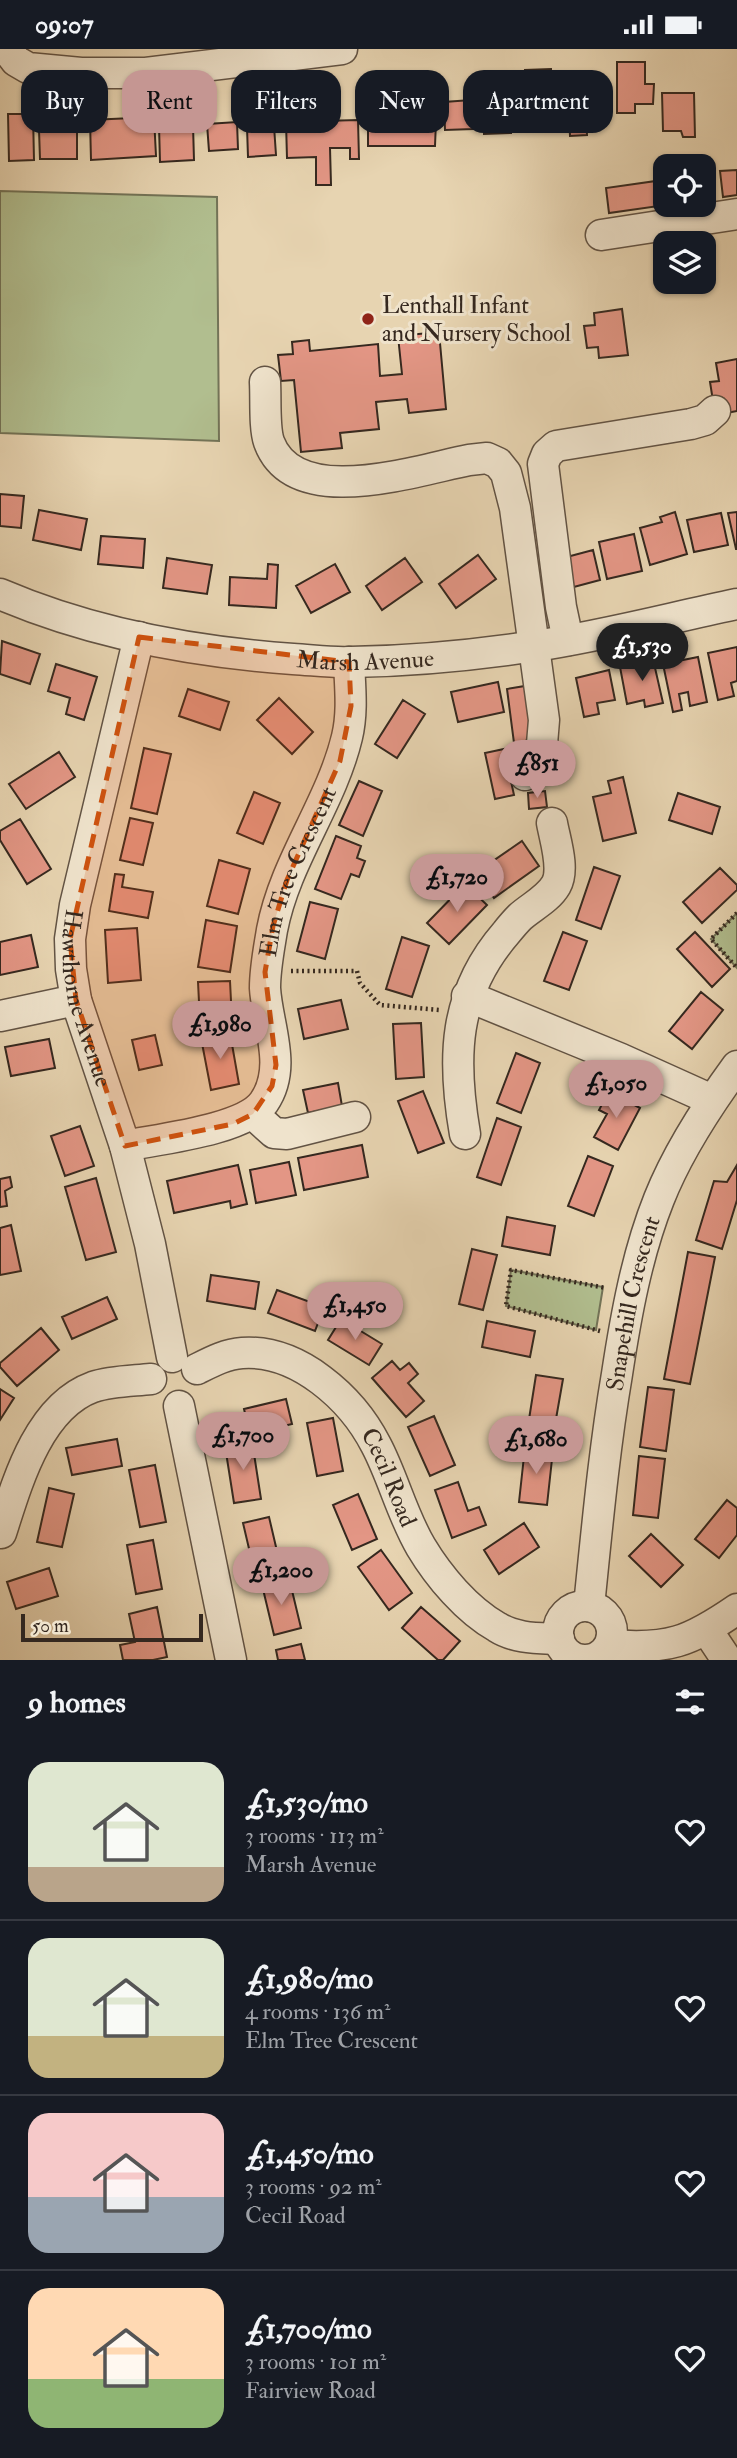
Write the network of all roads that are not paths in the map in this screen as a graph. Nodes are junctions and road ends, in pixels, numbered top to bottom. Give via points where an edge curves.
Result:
1 (7, 49) edge
2 (342, 49) edge
3 (737, 214) edge
4 (601, 235) dead end
5 (265, 382) dead end
6 (715, 411) dead end
7 (0, 594) edge
8 (737, 604) edge
9 (139, 637) junction
10 (568, 640) junction
11 (536, 646) junction
12 (349, 662) junction
13 (525, 775) dead end
14 (552, 823) dead end
15 (467, 996) junction
16 (76, 1000) junction
17 (0, 1016) edge
18 (737, 1066) edge
19 (712, 1100) junction
20 (253, 1114) junction
21 (355, 1117) dead end
22 (465, 1134) dead end
23 (125, 1146) junction
24 (185, 1363) junction
25 (151, 1379) junction
26 (179, 1406) junction
27 (1, 1533) edge
28 (589, 1606) junction
29 (737, 1609) edge
30 (707, 1630) junction
31 (559, 1639) junction
32 (610, 1645) junction
33 (231, 1660) edge
34 (584, 1660) edge
35 (727, 1660) edge

1 - 2 street via 28,68 80,73 146,72
3 - 4 street
5 - 11 street via 268,441 280,460 314,478 354,483 469,460 487,458 498,463 506,473 515,508
6 - 10 street via 691,424 556,446 547,454 543,464
7 - 9 street, Marsh Avenue
8 - 10 street, Marsh Avenue
9 - 12 street, Marsh Avenue via 220,651
9 - 16 street, Hawthorne Avenue via 75,905 70,939
10 - 11 street, Marsh Avenue
11 - 12 street, Marsh Avenue
11 - 13 street via 544,720 541,744
12 - 20 street, Elm Tree Crescent via 348,734 287,880 273,926 265,991 276,1065 272,1086
14 - 15 street via 560,869 557,884 498,942
15 - 19 street
15 - 22 street via 457,1058
16 - 17 street
16 - 23 street, Hawthorne Avenue
18 - 19 street, Snapehill Crescent
19 - 28 street, Snapehill Crescent via 660,1198 631,1293 600,1497
20 - 21 street via 274,1133 287,1134
20 - 23 street via 233,1124
23 - 24 street, Hawthorne Avenue
24 - 25 street via 158,1364
24 - 26 street via 200,1376 198,1392
24 - 31 street, Cecil Road via 259,1353 288,1361 317,1377 349,1405 375,1443 420,1546 442,1576 498,1628 519,1636
25 - 26 street via 159,1399
25 - 27 street via 91,1388 54,1417 23,1465
26 - 33 street
28 - 31 street via 565,1615
28 - 32 street via 609,1620
29 - 30 street
30 - 32 street via 667,1646
30 - 35 street
31 - 34 street via 568,1654
32 - 34 street via 599,1656

